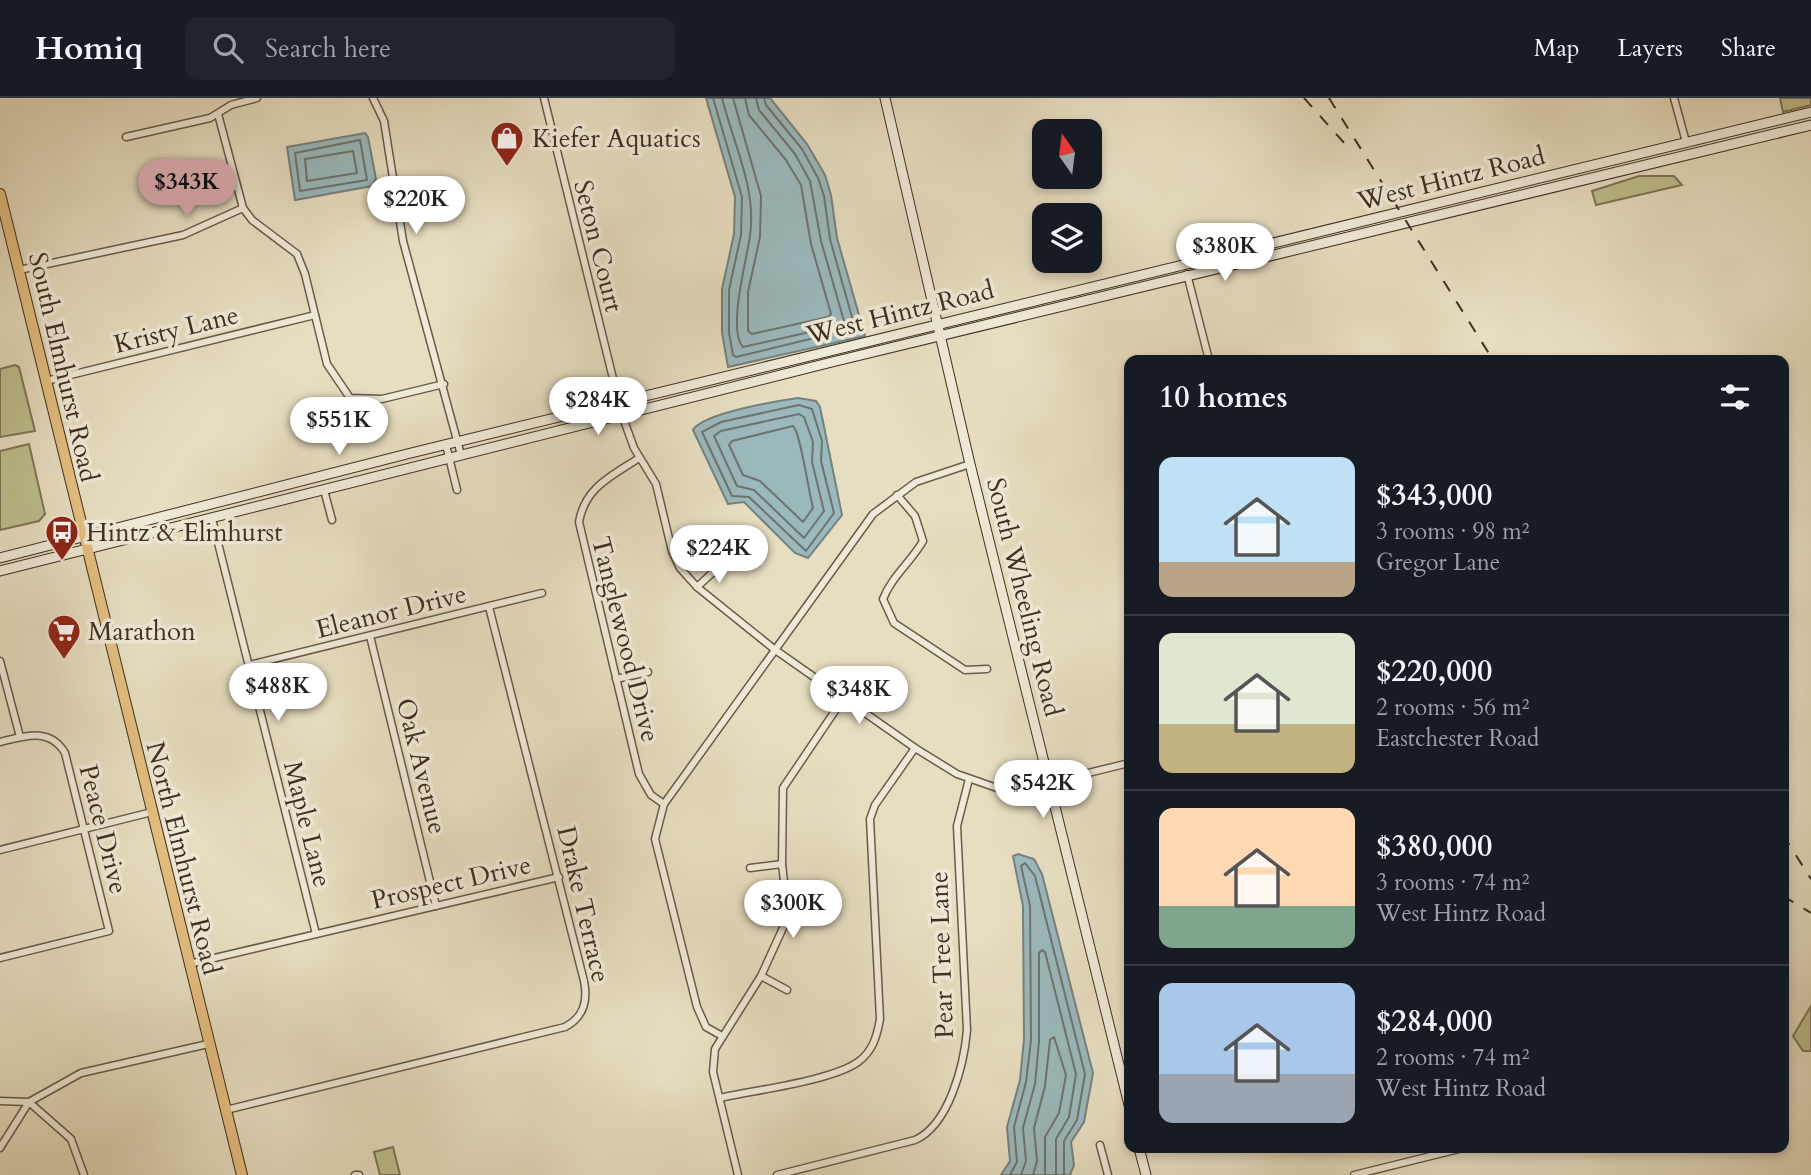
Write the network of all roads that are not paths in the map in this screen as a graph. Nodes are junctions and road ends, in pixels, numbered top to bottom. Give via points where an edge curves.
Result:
1 (257, 98) edge
2 (373, 98) edge
3 (544, 98) edge
4 (885, 98) edge
5 (1674, 98) edge
6 (1811, 112) edge
7 (218, 114) junction
8 (1811, 125) edge
9 (126, 137) dead end
10 (1686, 142) junction
11 (0, 194) edge
12 (243, 208) junction
13 (1185, 265) junction
14 (19, 270) junction
15 (1188, 278) junction
16 (315, 314) junction
17 (938, 324) junction
18 (941, 337) junction
19 (1208, 355) edge
20 (46, 381) junction
21 (443, 384) junction
22 (619, 403) junction
23 (622, 415) junction
24 (457, 442) junction
25 (446, 445) junction
26 (461, 456) junction
27 (449, 458) junction
28 (639, 458) junction
29 (970, 464) junction
30 (324, 490) junction
31 (457, 490) dead end
32 (897, 495) junction
33 (212, 519) junction
34 (332, 520) dead end
35 (83, 538) junction
36 (86, 550) junction
37 (0, 558) edge
38 (723, 563) dead end
39 (0, 571) edge
40 (697, 587) junction
41 (542, 593) dead end
42 (489, 607) junction
43 (370, 636) junction
44 (774, 649) junction
45 (0, 661) edge
46 (249, 665) junction
47 (986, 669) dead end
48 (648, 672) dead end
49 (616, 679) junction
50 (844, 699) junction
51 (20, 737) junction
52 (0, 742) edge
53 (915, 748) junction
54 (1124, 764) edge
55 (969, 779) junction
56 (1049, 783) junction
57 (664, 804) junction
58 (152, 812) junction
59 (84, 829) junction
60 (0, 850) edge
61 (782, 864) junction
62 (750, 868) dead end
63 (559, 877) junction
64 (436, 906) junction
65 (316, 934) junction
66 (0, 958) edge
67 (188, 964) junction
68 (761, 975) junction
69 (786, 990) dead end
70 (722, 1037) junction
71 (208, 1044) junction
72 (1124, 1085) edge
73 (720, 1098) junction
74 (0, 1101) edge
75 (29, 1102) junction
76 (226, 1110) junction
77 (1100, 1145) dead end
78 (0, 1148) edge
79 (1140, 1153) edge
80 (1443, 1153) edge
81 (84, 1175) edge
82 (242, 1175) edge
83 (738, 1175) edge
84 (777, 1175) edge
85 (1108, 1175) edge
86 (1146, 1175) edge
87 (1354, 1175) edge

1 - 7 street
2 - 21 street via 384,121 403,241
3 - 22 street, Seton Court
4 - 17 main road, South Wheeling Road
5 - 10 street
6 - 10 main road, West Hintz Road
7 - 9 street
7 - 12 street
8 - 15 main road, West Hintz Road
10 - 13 main road, West Hintz Road
11 - 14 main road, South Elmhurst Road
12 - 14 street via 183,235
12 - 16 street via 297,254
13 - 15 street
13 - 17 main road, West Hintz Road
14 - 20 main road, South Elmhurst Road
15 - 18 main road, West Hintz Road
15 - 19 street
16 - 20 street, Kristy Lane
16 - 21 street via 327,364 350,398 382,399
17 - 18 main road, South Wheeling Road
17 - 22 main road, West Hintz Road
18 - 23 main road, West Hintz Road
18 - 29 main road, South Wheeling Road
20 - 35 main road, South Elmhurst Road
21 - 24 street
22 - 23 street, Seton Court
22 - 24 main road, West Hintz Road
23 - 26 main road, West Hintz Road
23 - 28 street, Seton Court
24 - 25 main road, West Hintz Road
24 - 26 street
25 - 27 street
25 - 35 main road, West Hintz Road
26 - 27 main road, West Hintz Road
27 - 30 main road, West Hintz Road
27 - 31 street
28 - 40 street, Seton Court via 656,484 672,551
28 - 49 street, Tanglewood Drive via 593,489 579,522
29 - 32 street via 916,482
29 - 56 main road, South Wheeling Road
30 - 33 main road, West Hintz Road
30 - 34 street
32 - 44 street via 873,514
32 - 47 street via 915,516 923,541 914,558 890,582 883,599 894,623 965,670
33 - 36 main road, West Hintz Road
33 - 46 street, Maple Lane
35 - 36 main road, South Elmhurst Road
35 - 37 main road, West Hintz Road
36 - 39 main road, West Hintz Road
36 - 58 main road, North Elmhurst Road
38 - 40 street
40 - 44 street, Seton Court
41 - 42 street, Eleanor Drive
42 - 43 street, Eleanor Drive
42 - 63 street, Drake Terrace
43 - 46 street, Eleanor Drive
43 - 64 street, Oak Avenue
44 - 50 street, Seton Court
44 - 57 street
45 - 51 street
46 - 65 street, Maple Lane
48 - 49 street
49 - 57 street, Tanglewood Drive via 642,782
50 - 53 street, Seton Court
50 - 61 street via 783,788
51 - 52 street
51 - 59 street, Peace Drive via 54,739 65,753
53 - 55 street, Seton Court
53 - 73 street via 870,819 880,1019 871,1048 859,1061 837,1072
54 - 56 street, Seton Court
55 - 56 street, Seton Court via 1010,788
55 - 84 street, Pear Tree Lane via 957,826 967,1030 942,1118 915,1140
56 - 72 main road, South Wheeling Road
57 - 70 street via 655,839 697,1007 706,1027
58 - 59 street
58 - 67 main road, North Elmhurst Road
59 - 60 street
59 - 66 street, Peace Drive via 109,931
61 - 62 street
61 - 68 street via 788,917
63 - 64 street, Prospect Drive
63 - 76 street, Drake Terrace via 586,994 581,1014 571,1024
64 - 65 street, Prospect Drive
65 - 67 street, Prospect Drive
67 - 71 main road, North Elmhurst Road
68 - 69 street
68 - 70 street
70 - 73 street via 712,1065
71 - 75 street via 81,1073
71 - 76 main road, North Elmhurst Road
73 - 83 street
74 - 75 street
75 - 78 street
75 - 81 street via 71,1139
76 - 82 main road, North Elmhurst Road
77 - 85 street
79 - 86 main road
80 - 87 street

